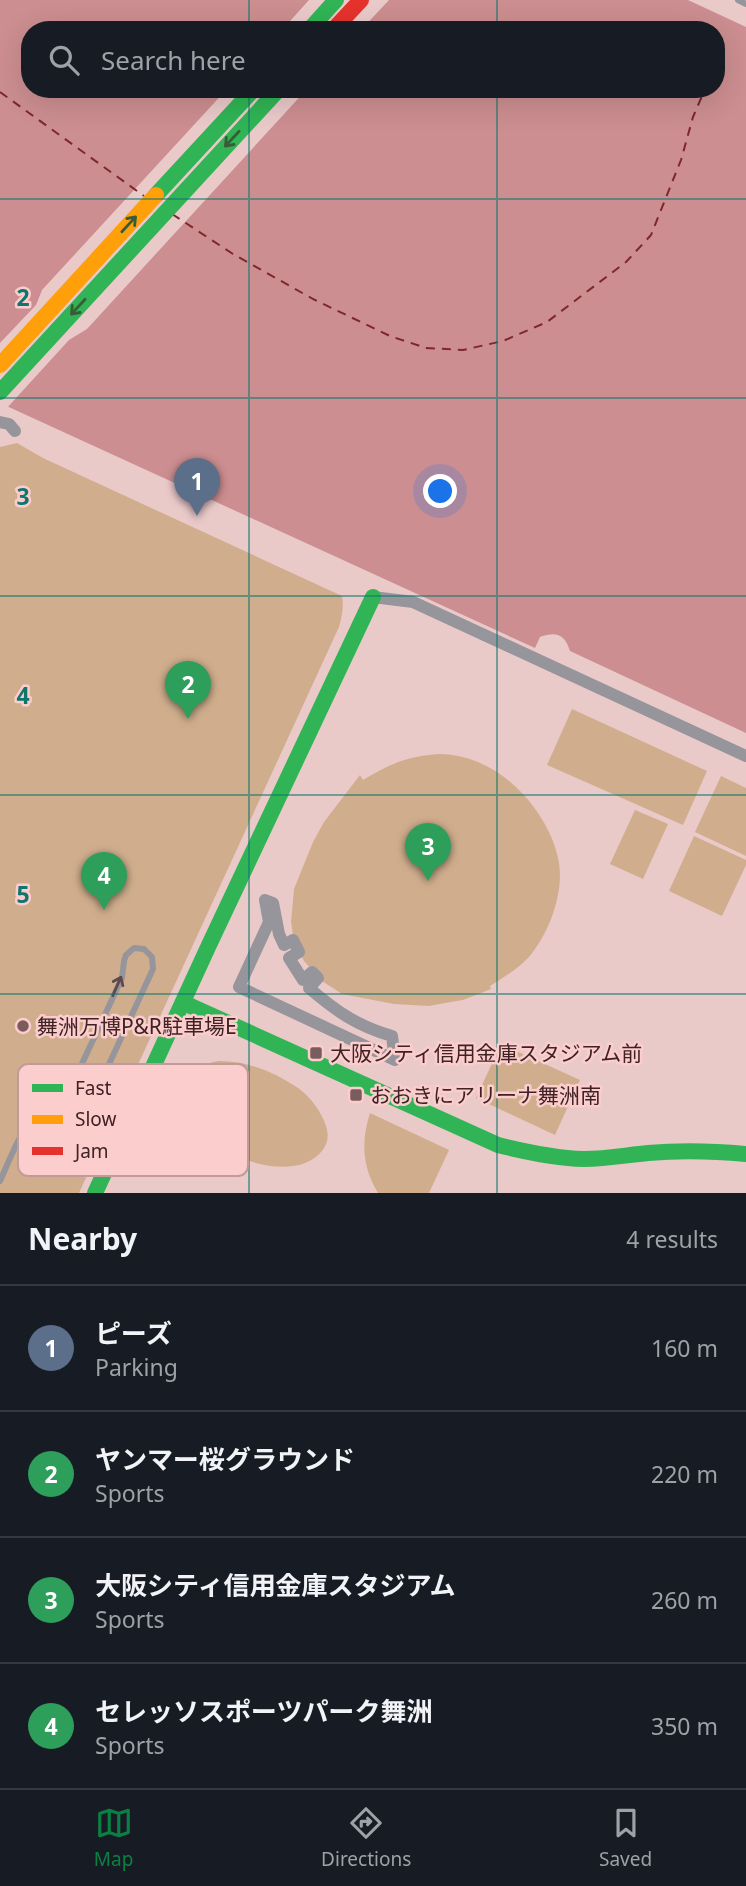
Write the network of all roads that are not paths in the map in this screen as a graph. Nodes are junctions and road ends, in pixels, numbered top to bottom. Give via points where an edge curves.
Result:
1 (336, 0) edge
2 (361, 0) edge
3 (738, 0) edge
4 (746, 4) edge
5 (317, 21) edge
6 (341, 21) edge
7 (246, 98) edge
8 (271, 98) edge
9 (0, 365) edge
10 (0, 392) edge
11 (0, 422) edge
12 (0, 433) edge
13 (373, 597) joint
14 (746, 756) edge
15 (303, 980) joint
16 (184, 1003) junction
17 (82, 1064) edge
18 (109, 1064) edge
19 (155, 1064) edge
20 (18, 1145) edge
21 (746, 1154) edge
22 (103, 1176) edge
23 (0, 1181) edge
24 (95, 1193) edge

1 - 5 street
2 - 6 street
3 - 4 lane
9 -> 7 street
8 -> 10 street
11 - 12 street via 15,431
13 - 14 street via 413,603
13 - 16 street
15 - 15 street via 312,972 318,978 309,987 328,1004 352,1021 392,1036 395,1060 239,987 269,922 265,900 273,903 284,945 293,940 299,952 289,958
16 - 19 street
16 - 21 street via 498,1145 577,1159 678,1151
17 -> 18 lane via 122,978 126,955 134,948 144,949 152,957 153,969
20 - 23 lane
22 - 24 street

